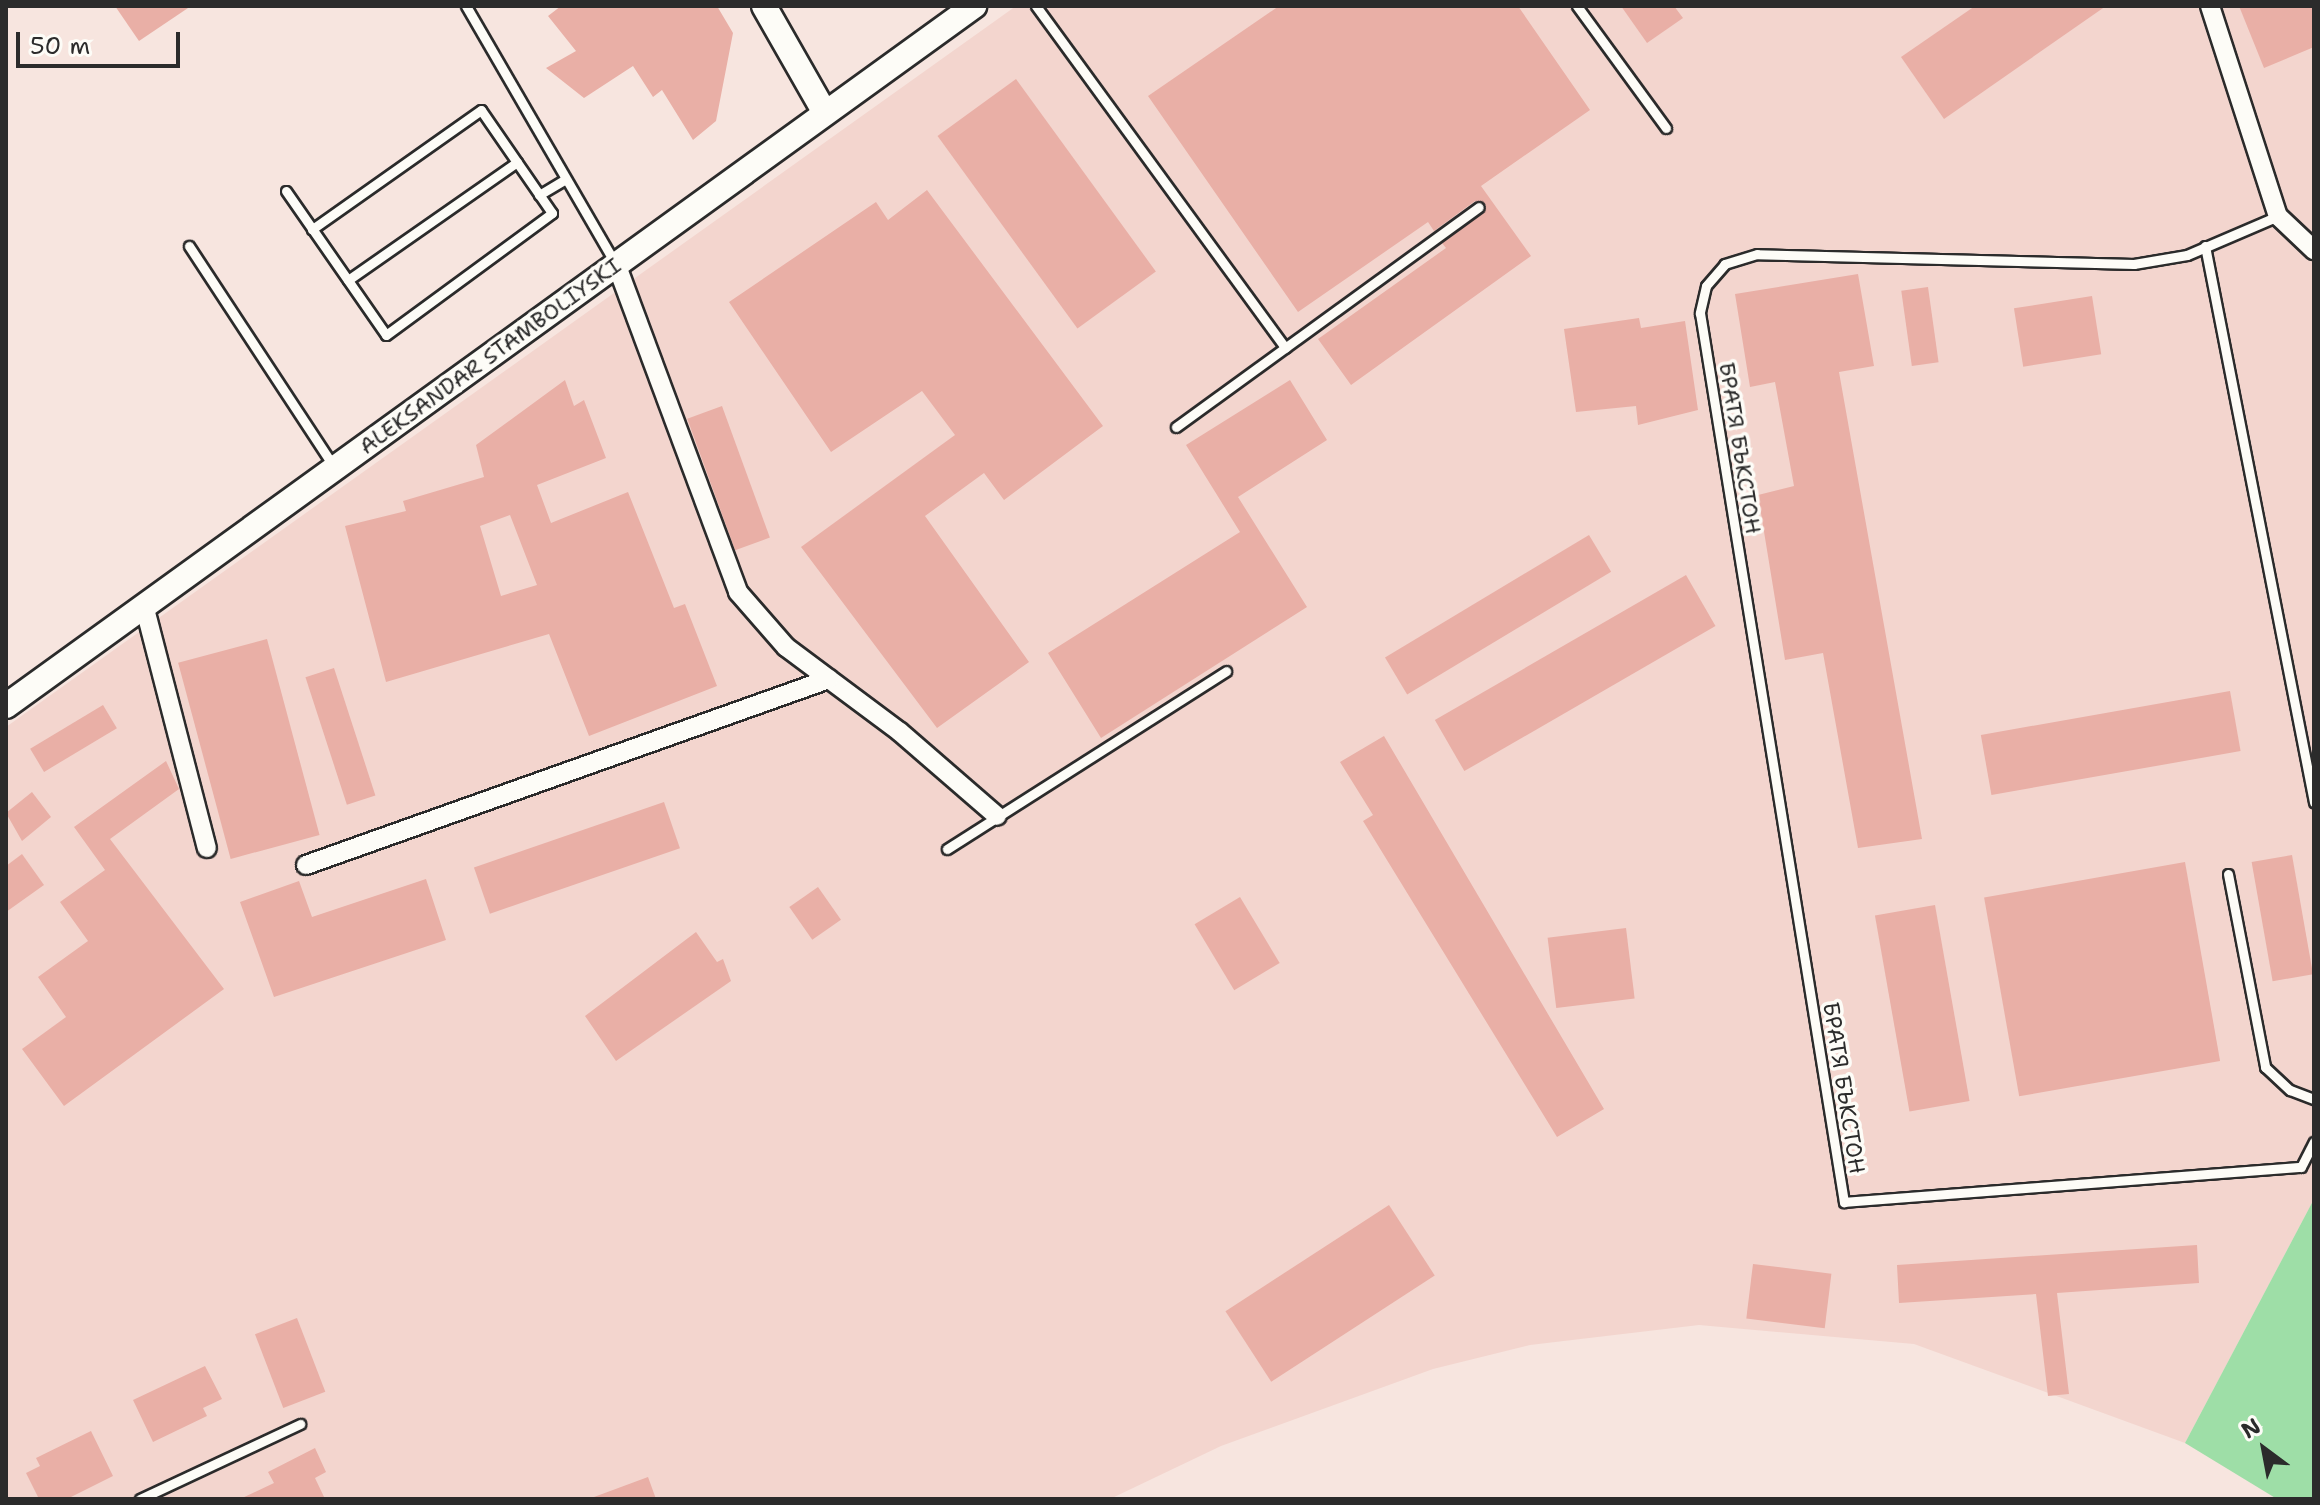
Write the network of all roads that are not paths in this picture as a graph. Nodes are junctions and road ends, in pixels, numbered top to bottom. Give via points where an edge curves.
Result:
1 (466, 6) edge
2 (764, 6) edge
3 (974, 6) edge
4 (1036, 6) edge
5 (1577, 6) edge
6 (2210, 6) edge
7 (825, 113) junction
8 (1666, 128) dead end
9 (517, 162) junction
10 (566, 179) junction
11 (286, 191) dead end
12 (539, 195) junction
13 (1479, 207) dead end
14 (2278, 216) junction
15 (312, 229) junction
16 (189, 246) dead end
17 (2205, 246) junction
18 (2314, 250) edge
19 (617, 266) junction
20 (348, 280) junction
21 (1285, 348) junction
22 (1176, 427) dead end
23 (334, 467) junction
24 (144, 605) junction
25 (1226, 671) dead end
26 (829, 679) junction
27 (6, 706) edge
28 (2314, 802) edge
29 (997, 816) junction
30 (207, 848) dead end
31 (947, 849) dead end
32 (306, 865) dead end
33 (2228, 874) dead end
34 (2314, 1099) edge
35 (2314, 1142) edge
36 (300, 1424) dead end
37 (140, 1499) edge

1 - 10 lane
2 - 7 street
3 - 7 street, ALEKSANDAR STAMBOLIYSKI
4 - 21 lane
5 - 8 lane
6 - 14 street
7 - 19 street, ALEKSANDAR STAMBOLIYSKI
9 - 12 lane
9 - 15 lane via 481,110
9 - 20 lane
10 - 12 lane
10 - 19 lane
11 - 15 lane
12 - 20 lane via 552,213 386,335
13 - 21 lane
14 - 17 lane, БРАТЯ БЪКСТОН
14 - 18 street
15 - 20 lane
16 - 23 lane
17 - 28 lane
17 - 35 lane, БРАТЯ БЪКСТОН via 2134,264 1757,254 1725,264 1706,286 1700,313 1844,1202 2301,1167
19 - 23 street, ALEKSANDAR STAMBOLIYSKI
19 - 26 street via 738,592 786,647
21 - 22 lane
23 - 24 street, ALEKSANDAR STAMBOLIYSKI
24 - 27 street, ALEKSANDAR STAMBOLIYSKI
24 - 30 street
25 - 29 lane
26 - 29 street
26 - 32 street
29 - 31 lane
33 - 34 lane via 2265,1067 2290,1090
36 - 37 lane

